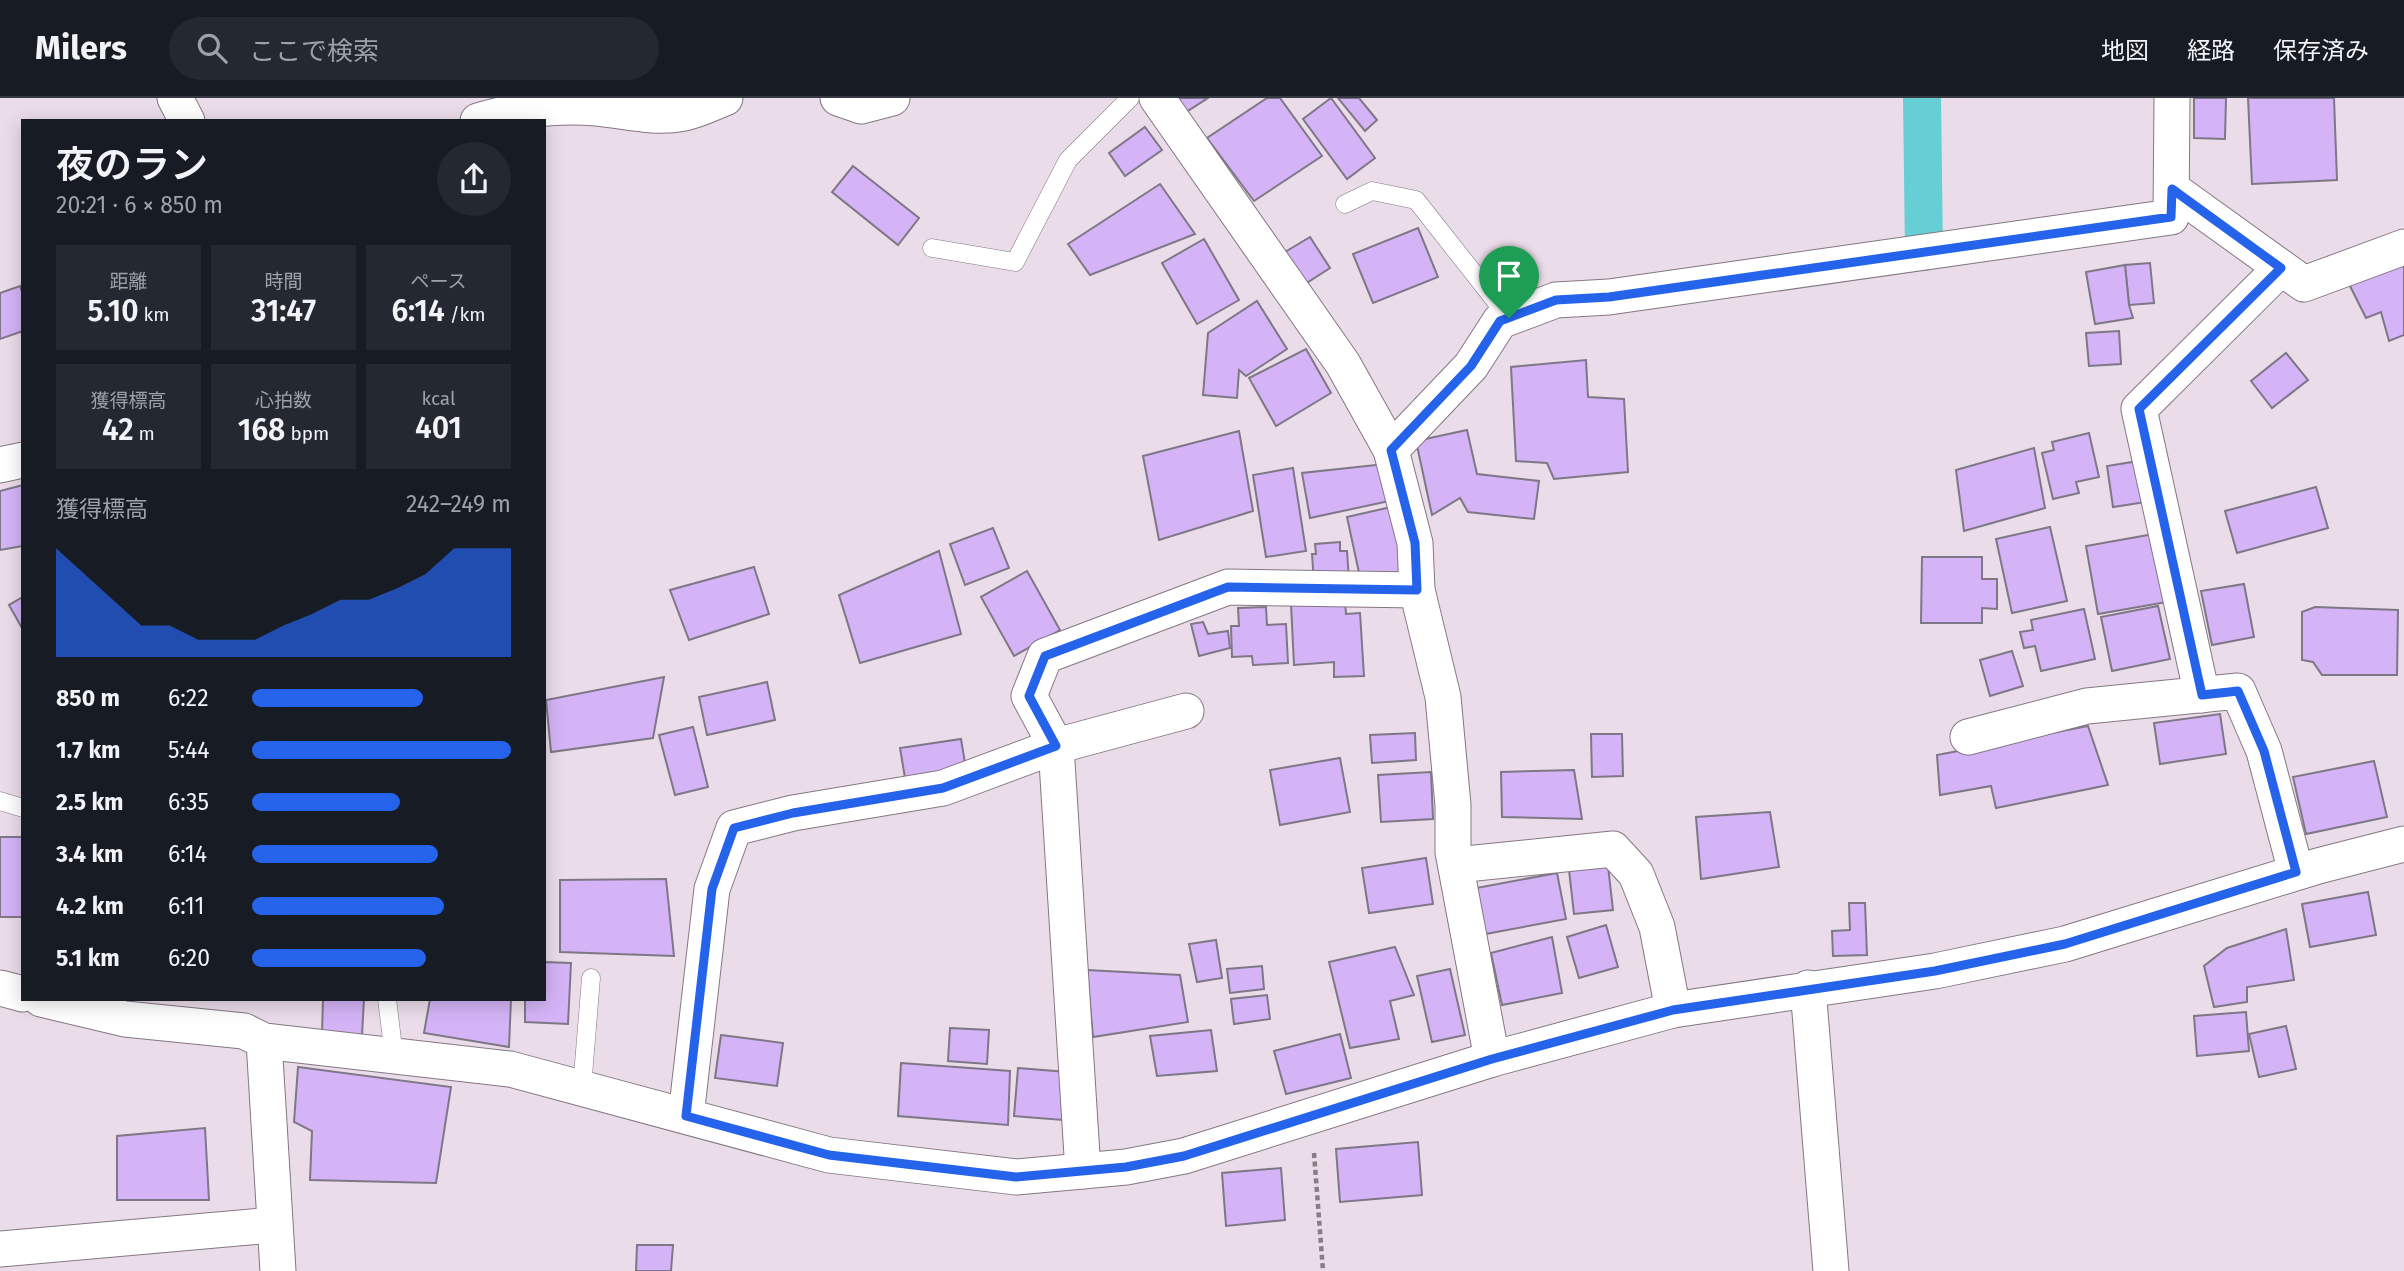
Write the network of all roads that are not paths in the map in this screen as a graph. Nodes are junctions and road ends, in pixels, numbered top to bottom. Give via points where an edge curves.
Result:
1 (175, 98) edge
2 (725, 98) edge
3 (838, 98) edge
4 (892, 98) edge
5 (1130, 98) edge
6 (1157, 98) edge
7 (2172, 98) edge
8 (186, 119) edge
9 (484, 119) edge
10 (2172, 189) junction
11 (1345, 204) dead end
12 (2404, 247) edge
13 (932, 248) dead end
14 (2281, 268) junction
15 (1509, 318) junction
16 (1391, 450) junction
17 (21, 460) edge
18 (0, 465) edge
19 (1417, 590) junction
20 (2202, 695) junction
21 (1186, 711) dead end
22 (1968, 737) dead end
23 (1056, 746) junction
24 (0, 802) edge
25 (21, 807) edge
26 (2404, 844) edge
27 (1456, 865) junction
28 (2296, 872) junction
29 (591, 978) dead end
30 (0, 988) edge
31 (1808, 988) junction
32 (21, 993) edge
33 (49, 1001) edge
34 (387, 1001) edge
35 (1673, 1010) junction
36 (200, 1013) edge
37 (264, 1041) junction
38 (394, 1056) junction
39 (1492, 1059) junction
40 (582, 1088) junction
41 (686, 1116) junction
42 (1083, 1171) junction
43 (273, 1225) junction
44 (0, 1249) edge
45 (278, 1271) edge
46 (1831, 1271) edge

1 - 8 street
2 - 9 street via 684,113 643,116 597,108 548,108 509,111
3 - 4 street via 861,106
5 - 13 lane via 1068,160 1016,262
6 - 16 street via 1343,364
7 - 10 street
10 - 14 street
10 - 15 street via 2171,217 1609,297 1556,300
11 - 15 lane via 1372,191 1416,200
12 - 14 street via 2304,284
14 - 20 street via 2139,409
15 - 16 street via 1500,321 1471,366
16 - 19 street via 1415,543
17 - 18 street
19 - 23 street via 1228,587 1045,656 1029,696
19 - 27 street via 1443,697
20 - 22 street via 2087,706
20 - 28 street via 2238,691 2264,751
21 - 23 street
23 - 41 street via 943,788 806,810 734,828 712,889
23 - 42 street
24 - 25 lane
26 - 28 street
27 - 35 street via 1613,849 1636,874 1657,927
27 - 39 street
28 - 31 street via 2065,944 1935,971
29 - 40 lane
30 - 32 street
31 - 35 street
31 - 46 street
33 - 36 street via 125,1019
34 - 38 lane
35 - 39 street
36 - 37 street
37 - 38 street
37 - 43 street
38 - 40 street via 510,1069
39 - 42 street via 1184,1156
40 - 41 street
41 - 42 street via 829,1155 1016,1177
43 - 44 street
43 - 45 street

